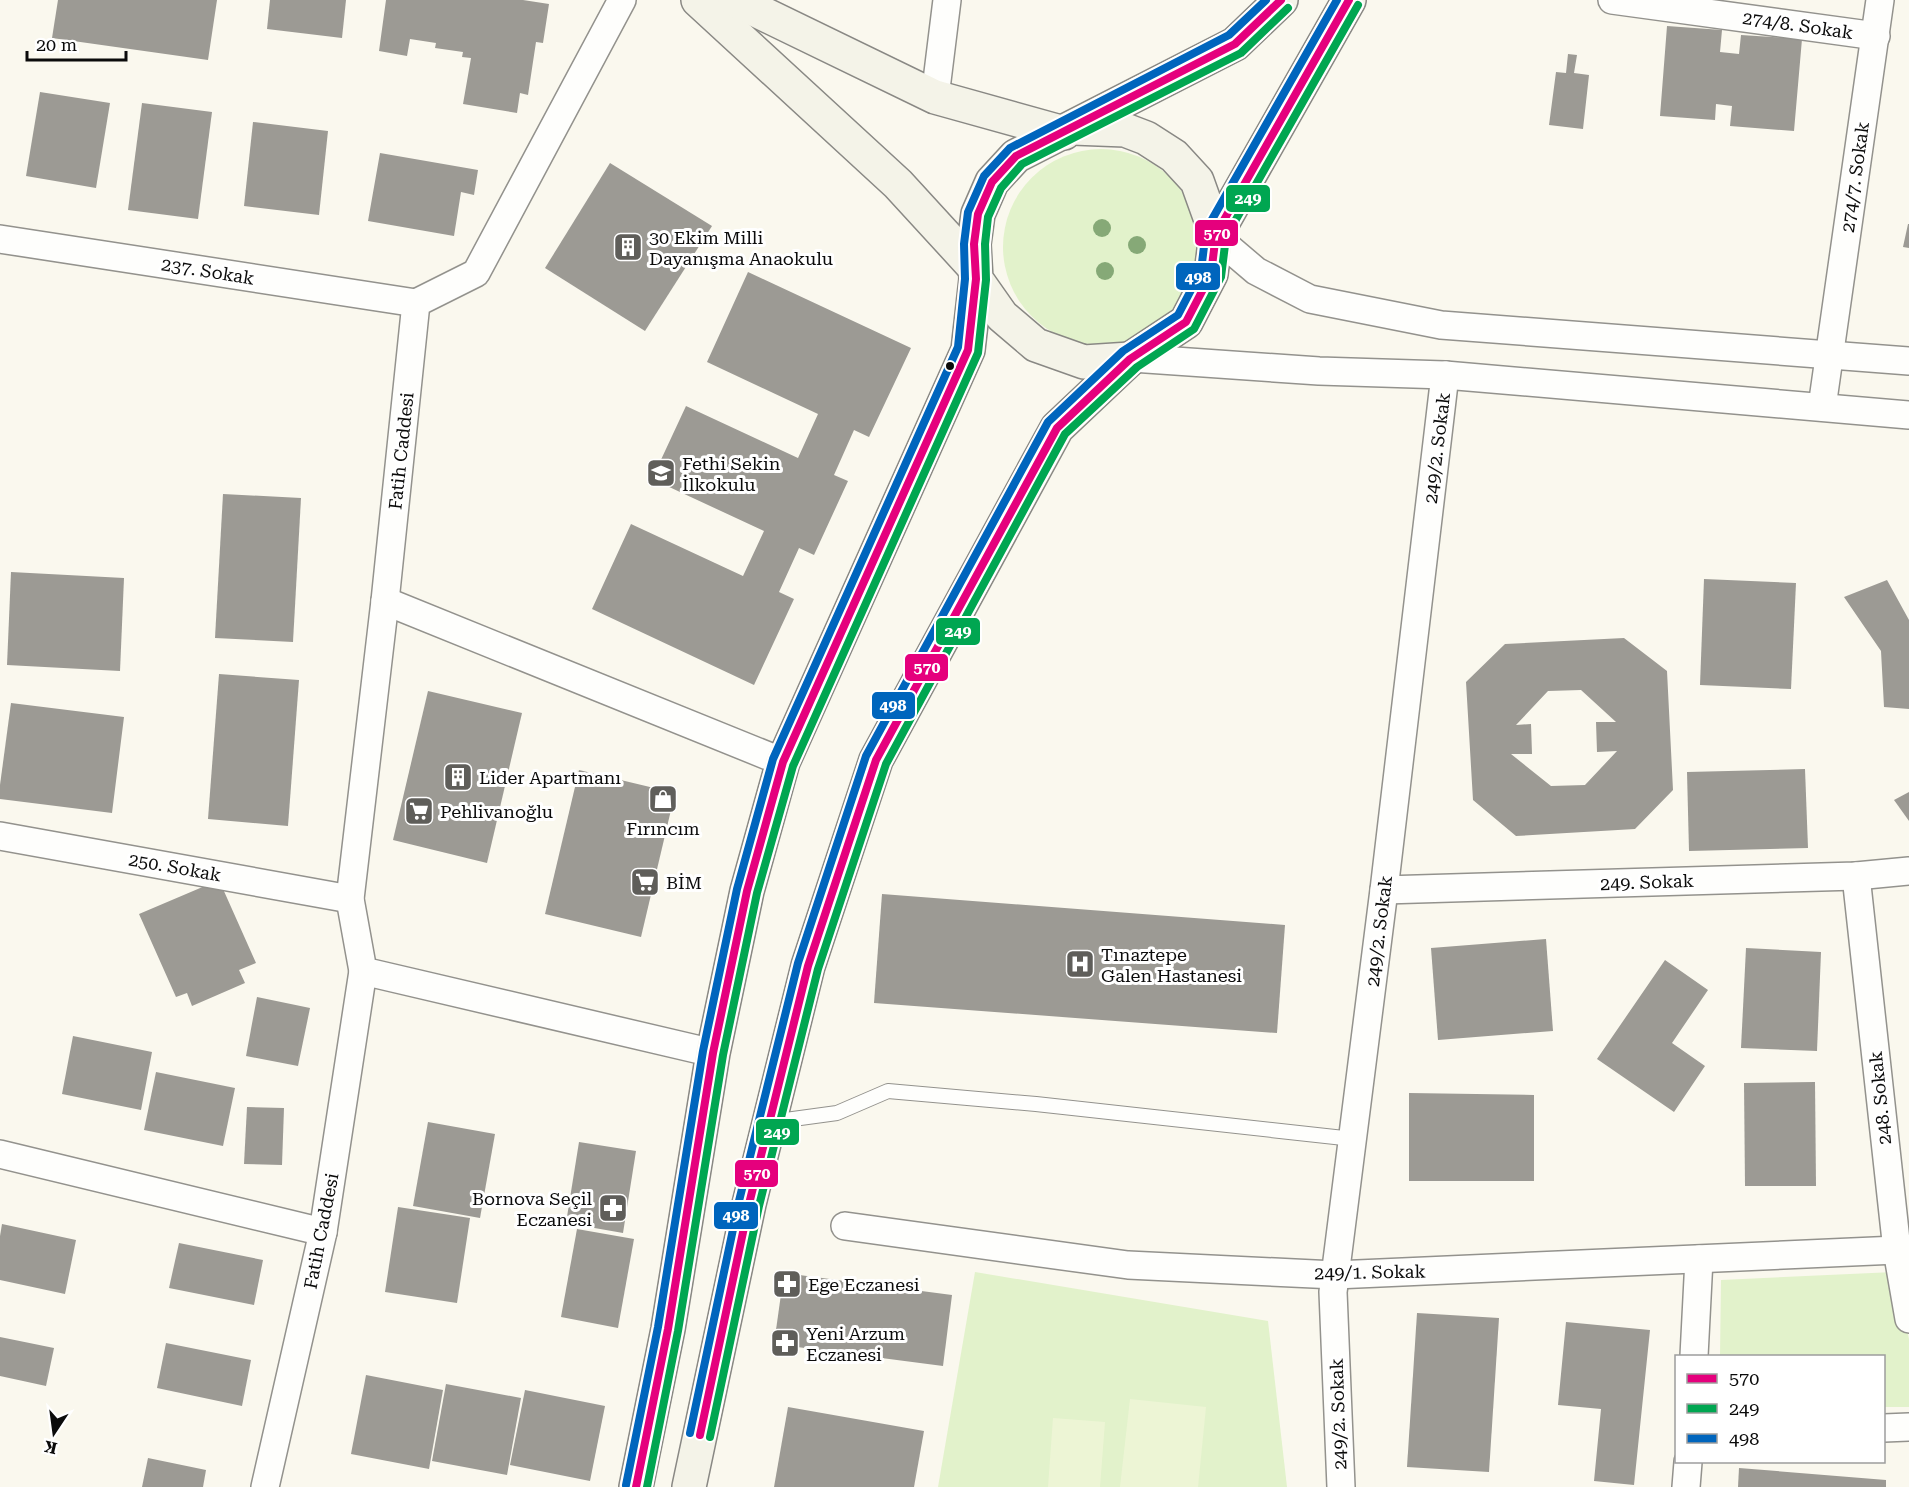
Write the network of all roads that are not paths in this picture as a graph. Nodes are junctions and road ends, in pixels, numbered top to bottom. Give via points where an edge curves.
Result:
1 (622, 0) edge
2 (698, 0) edge
3 (735, 0) edge
4 (946, 0) edge
5 (1281, 0) edge
6 (1349, 0) edge
7 (1612, 0) edge
8 (1880, 0) edge
9 (1876, 36) junction
10 (935, 97) junction
11 (1068, 130) junction
12 (1216, 235) junction
13 (0, 239) edge
14 (976, 273) junction
15 (416, 303) junction
16 (1829, 354) junction
17 (1131, 358) junction
18 (1909, 362) edge
19 (1445, 375) junction
20 (1822, 407) junction
21 (1909, 415) edge
22 (385, 601) junction
23 (783, 762) junction
24 (0, 836) edge
25 (1909, 871) edge
26 (1856, 876) junction
27 (1384, 890) junction
28 (350, 898) junction
29 (363, 972) junction
30 (713, 1053) junction
31 (771, 1122) junction
32 (1353, 1139) junction
33 (0, 1154) edge
34 (845, 1226) dead end
35 (323, 1232) junction
36 (1896, 1250) junction
37 (1699, 1259) junction
38 (1335, 1275) junction
39 (1909, 1319) edge
40 (1694, 1355) edge
41 (1909, 1426) edge
42 (1885, 1428) edge
43 (1688, 1463) edge
44 (265, 1487) edge
45 (636, 1487) edge
46 (689, 1487) edge
47 (1341, 1487) edge
48 (1686, 1487) edge

1 - 15 street via 476,273
2 - 14 main road via 898,184
3 - 10 main road
4 - 10 street
5 - 11 main road via 1235,44
6 - 12 main road
7 - 9 street, 274/8. Sokak
8 - 9 street, 274/7. Sokak
9 - 16 street, 274/7. Sokak
10 - 11 main road
11 - 12 main road via 1125,130 1174,156 1197,181
11 - 14 main road via 1016,156 992,182 978,214
12 - 16 street via 1256,271 1310,299 1342,306 1441,324
12 - 17 main road via 1211,274 1186,322
13 - 15 street, 237. Sokak
14 - 17 main road via 1002,315 1036,345 1084,362
14 - 23 main road via 968,350
15 - 22 street, Fatih Caddesi
16 - 18 street
16 - 20 street, 274/7. Sokak
17 - 19 street
17 - 31 main road via 1057,428 876,760 808,966
19 - 20 street
19 - 27 street, 249/2. Sokak
20 - 21 street
22 - 23 street
22 - 28 street, Fatih Caddesi
23 - 30 main road via 747,891
24 - 28 street, 250. Sokak
25 - 26 street, 249. Sokak
26 - 27 street, 249. Sokak
26 - 36 street, 248. Sokak
27 - 32 street, 249/2. Sokak
28 - 29 street, Fatih Caddesi
29 - 30 street
29 - 35 street, Fatih Caddesi
30 - 45 main road via 668,1329
31 - 32 lane via 837,1113 888,1091
31 - 46 main road
32 - 38 street, 249/2. Sokak
33 - 35 street
34 - 38 street, 249/1. Sokak via 1128,1265
35 - 44 street, Fatih Caddesi
36 - 37 street, 249/1. Sokak
36 - 39 street, 248. Sokak
37 - 38 street, 249/1. Sokak
37 - 40 street
38 - 47 street, 249/2. Sokak
41 - 42 street
43 - 48 street

